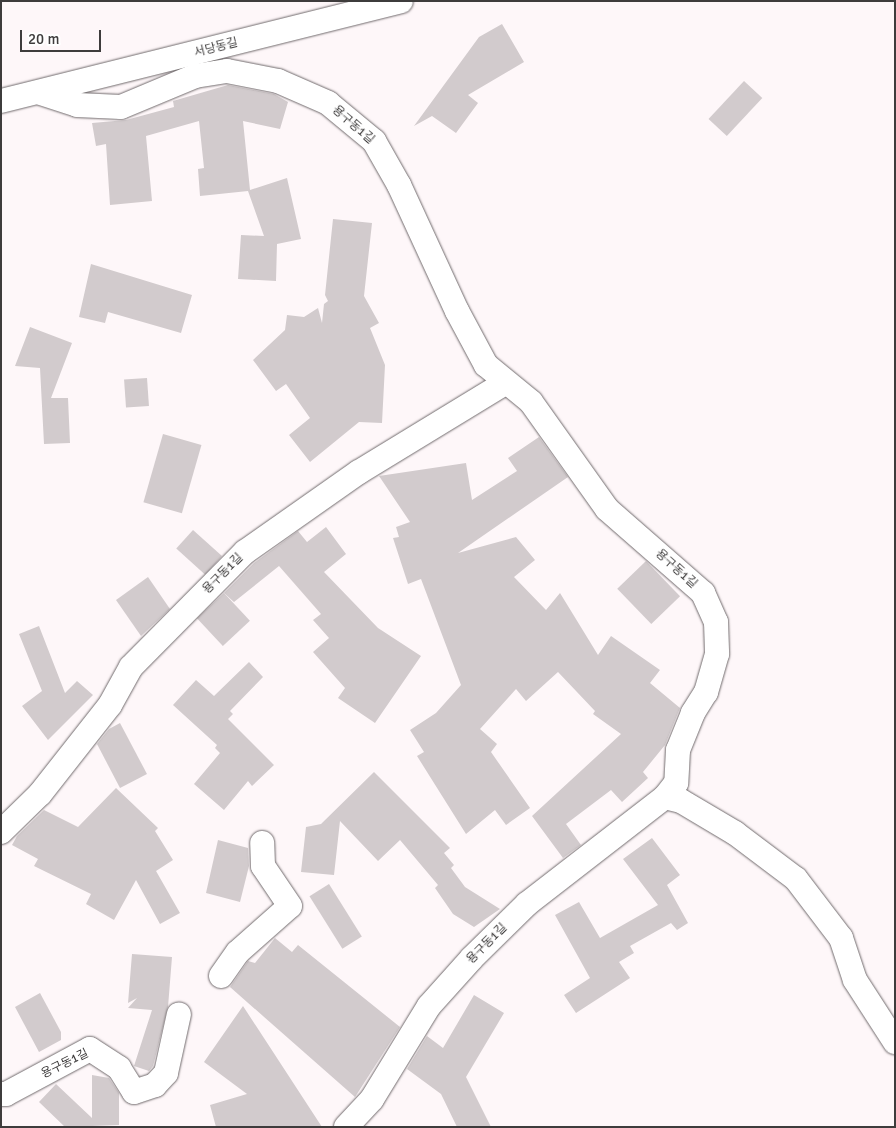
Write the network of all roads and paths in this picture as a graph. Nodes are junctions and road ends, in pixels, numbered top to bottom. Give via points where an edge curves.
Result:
1 (401, 1) edge
2 (41, 93) junction
3 (1, 101) edge
4 (505, 383) junction
5 (665, 797) junction
6 (1, 832) edge
7 (262, 843) dead end
8 (221, 976) dead end
9 (179, 1014) dead end
10 (895, 1042) edge
11 (1, 1094) edge
12 (346, 1127) edge

1 - 2 street, 서당동길
2 - 3 street, 서당동길
2 - 4 street, 용구동1길 via 77,105 121,107 194,76 227,71 278,81 328,103 374,141 399,185 470,337 486,365
4 - 5 street, 용구동1길 via 531,402 607,509 703,593 716,622 716,654 706,692 682,741 676,783
4 - 6 street, 용구동1길 via 367,467 245,552 131,667 110,705 40,794
5 - 10 street via 681,800 735,833 796,879 841,938 854,980
5 - 12 street, 용구동1길 via 528,904 472,958 429,1006 372,1099
7 - 8 street via 263,866 290,906 238,952
9 - 11 street, 용구동1길 via 166,1073 155,1085 134,1092 119,1068 90,1049

